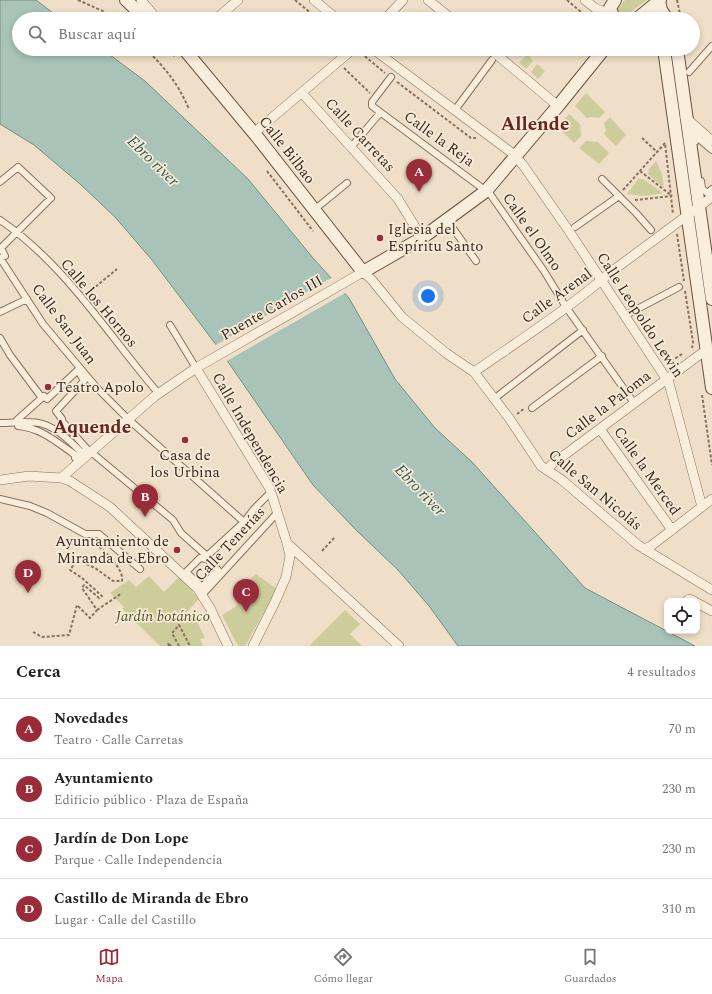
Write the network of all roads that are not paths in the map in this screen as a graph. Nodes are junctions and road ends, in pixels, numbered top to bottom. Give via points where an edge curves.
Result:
1 (126, 0) edge
2 (141, 0) edge
3 (238, 0) edge
4 (314, 0) edge
5 (403, 0) edge
6 (428, 0) edge
7 (585, 0) edge
8 (615, 0) edge
9 (660, 1) edge
10 (139, 12) edge
11 (152, 12) edge
12 (224, 12) edge
13 (329, 12) edge
14 (392, 12) edge
15 (443, 12) edge
16 (603, 12) edge
17 (611, 12) edge
18 (647, 12) edge
19 (662, 12) edge
20 (712, 46) edge
21 (184, 56) edge
22 (348, 56) edge
23 (382, 56) edge
24 (498, 56) edge
25 (598, 56) edge
26 (665, 56) edge
27 (678, 56) edge
28 (492, 60) dead end
29 (689, 72) dead end
30 (391, 77) road end
31 (302, 93) junction
32 (458, 106) dead end
33 (558, 106) junction
34 (380, 113) junction
35 (685, 117) junction
36 (254, 133) junction
37 (712, 141) edge
38 (352, 146) junction
39 (712, 150) edge
40 (516, 157) junction
41 (602, 179) dead end
42 (0, 182) edge
43 (347, 183) dead end
44 (482, 188) dead end
45 (712, 189) edge
46 (490, 194) dead end
47 (620, 197) junction
48 (712, 197) edge
49 (699, 207) junction
50 (314, 210) junction
51 (688, 215) junction
52 (0, 220) edge
53 (450, 224) dead end
54 (575, 227) dead end
55 (651, 230) dead end
56 (17, 231) junction
57 (422, 238) junction
58 (0, 258) edge
59 (476, 261) dead end
60 (362, 272) junction
61 (602, 281) junction
62 (679, 287) dead end
63 (27, 299) junction
64 (712, 299) edge
65 (566, 307) junction
66 (0, 312) edge
67 (624, 316) junction
68 (170, 325) dead end
69 (583, 330) junction
70 (0, 338) edge
71 (706, 350) junction
72 (602, 356) junction
73 (196, 368) junction
74 (474, 372) junction
75 (666, 378) junction
76 (709, 388) edge
77 (159, 394) junction
78 (498, 395) dead end
79 (42, 398) junction
80 (634, 403) junction
81 (532, 408) road end
82 (128, 419) junction
83 (0, 423) edge
84 (18, 423) junction
85 (600, 429) junction
86 (86, 454) junction
87 (547, 470) junction
88 (61, 478) junction
89 (0, 480) edge
90 (271, 492) junction
91 (0, 499) edge
92 (712, 499) edge
93 (702, 507) junction
94 (278, 512) junction
95 (244, 522) junction
96 (672, 530) junction
97 (287, 543) junction
98 (644, 549) junction
99 (205, 557) junction
100 (140, 569) dead end
101 (200, 590) junction
102 (712, 590) edge
103 (700, 605) edge
104 (712, 611) edge
105 (228, 646) edge
106 (252, 646) edge
107 (399, 646) edge

1 - 10 main road
2 - 11 street
3 - 12 street
4 - 13 street
5 - 14 street
6 - 15 street
7 - 16 street
8 - 17 main road via 610,8
9 - 18 main road
9 - 19 main road
20 - 29 street
21 - 36 main road, Calle Bilbao
22 - 31 street
23 - 40 street, Calle Leopoldo Lewin
24 - 33 street
25 - 33 main road
26 - 51 main road
27 - 35 main road
28 - 32 street
30 - 34 street, Calle la Reja via 372,106
31 - 36 street
31 - 38 street, Calle Carretas
33 - 40 main road
34 - 38 street, Calle la Reja
34 - 44 street, Calle la Reja
35 - 37 street
35 - 49 main road
36 - 50 main road, Calle Bilbao
38 - 57 street, Calle Carretas via 398,199
39 - 45 street via 699,139 697,132 694,136 702,188 707,193
40 - 57 main road via 486,191
40 - 61 street, Calle Leopoldo Lewin
41 - 47 street
42 - 56 street via 18,167 51,198
43 - 50 street
46 - 65 street, Calle el Olmo
47 - 54 street
47 - 55 street
48 - 49 street, Calle Arenal
49 - 51 street, Calle Arenal
49 - 64 main road
50 - 60 main road, Calle Bilbao
51 - 61 street, Calle Arenal
51 - 71 main road
52 - 56 street, Calle los Hornos
53 - 59 street
56 - 58 street via 0,248 5,256
56 - 77 street, Calle los Hornos via 55,268
57 - 60 main road
58 - 63 street, Calle San Juan
60 - 73 street, Puente Carlos III
60 - 74 street, Calle San Nicolás via 372,280 402,317
61 - 65 street, Calle Arenal
61 - 67 street, Calle Leopoldo Lewin
62 - 67 street
63 - 66 street
63 - 82 street, Calle San Juan via 43,324 86,377
65 - 69 street, Calle el Olmo
65 - 74 street, Calle Arenal
67 - 75 street, Calle Leopoldo Lewin
68 - 73 street
69 - 72 street, Calle el Olmo
69 - 78 street
70 - 79 street via 10,356
71 - 75 street, Calle la Paloma
71 - 76 main road
72 - 80 street, Calle el Olmo
72 - 81 street
73 - 77 street, Puente Carlos III
73 - 90 street, Calle Independencia
74 - 87 street, Calle San Nicolás via 541,466
75 - 80 street, Calle la Paloma
75 - 93 street, Calle Leopoldo Lewin
77 - 82 street, Puente Carlos III
79 - 84 street via 17,420
79 - 86 street via 44,396 47,399 78,370 84,382 56,411 64,426 87,449
80 - 85 street, Calle la Paloma
82 - 86 street, Puente Carlos III
82 - 95 street, Calle San Juan
83 - 84 street
84 - 86 street via 18,426 35,429 48,435 75,455 75,458
85 - 87 street, Calle la Paloma
85 - 96 street, Calle la Merced
86 - 88 street, Puente Carlos III
86 - 99 street via 173,520
87 - 98 street, Calle San Nicolás
88 - 89 street via 29,476
88 - 101 street via 110,507
90 - 94 street, Calle Independencia
90 - 95 street
91 - 100 street via 30,506 85,534 99,534
92 - 93 street
93 - 96 street
94 - 97 street, Calle Independencia
94 - 101 street, Calle Tenerías
95 - 99 street
96 - 98 street
97 - 106 street, Calle Independencia via 290,556 283,583
97 - 107 street
98 - 102 street, Calle San Nicolás
99 - 101 street via 218,570
99 - 101 street via 200,558 186,572
101 - 105 street
103 - 104 street

